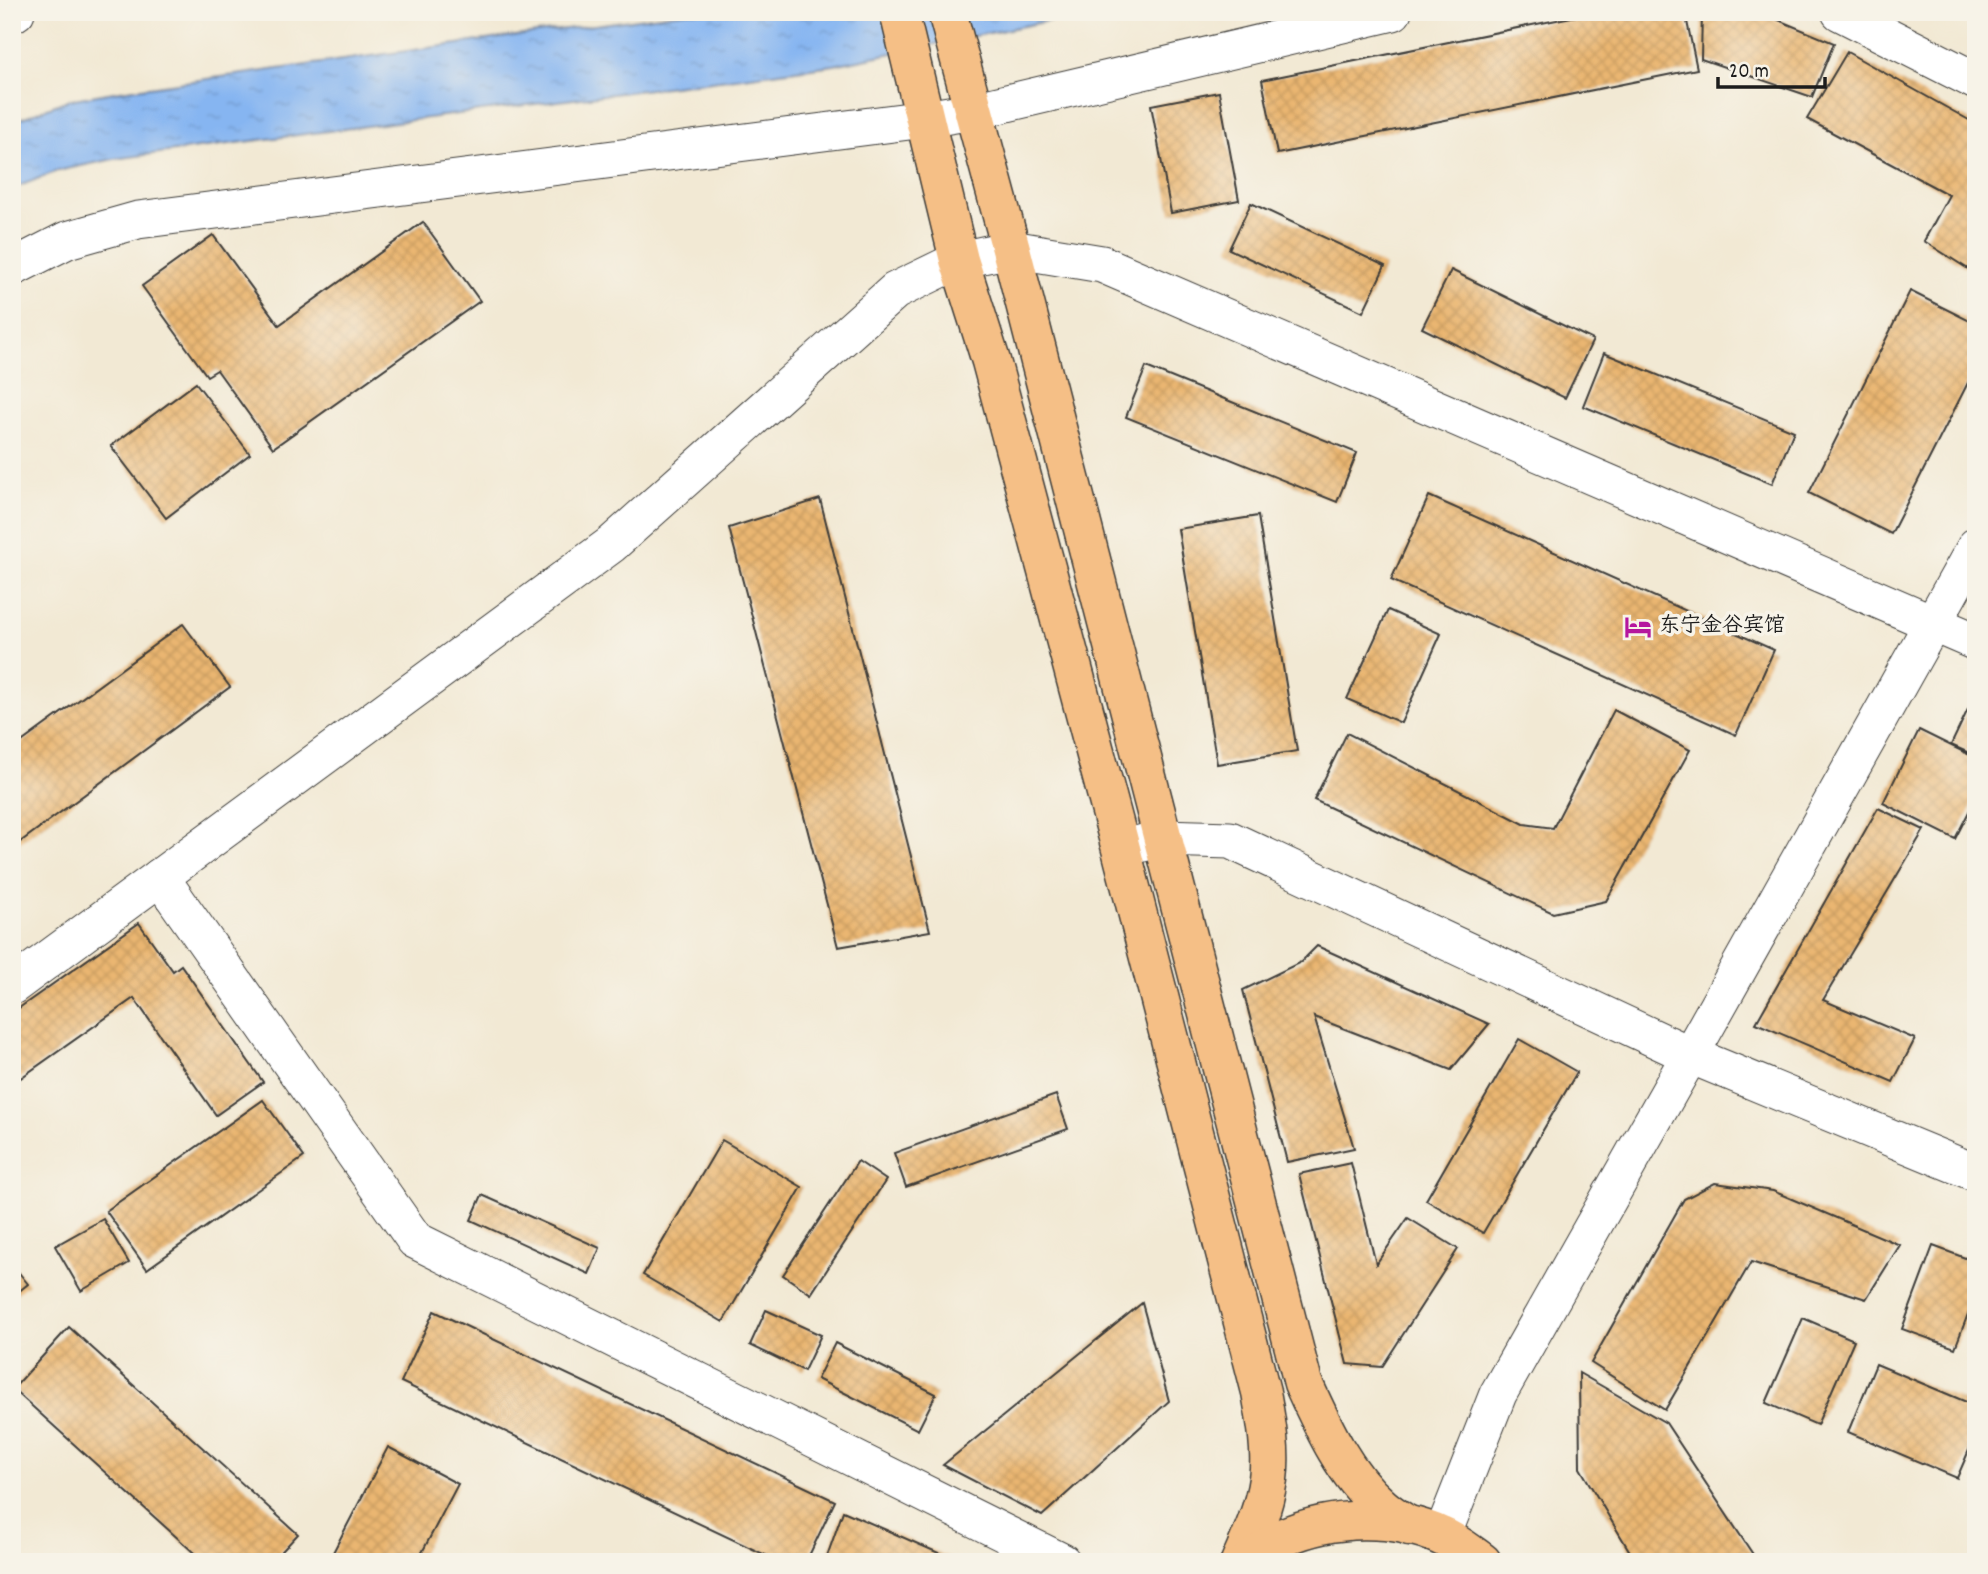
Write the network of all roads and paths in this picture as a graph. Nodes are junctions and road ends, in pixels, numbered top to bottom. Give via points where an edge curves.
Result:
1 (899, 12) edge
2 (947, 12) edge
3 (1393, 12) edge
4 (1840, 12) edge
5 (1976, 81) edge
6 (968, 95) junction
7 (921, 105) junction
8 (1011, 249) junction
9 (959, 260) junction
10 (12, 268) edge
11 (1976, 546) edge
12 (1934, 623) junction
13 (1976, 642) edge
14 (1162, 838) junction
15 (1121, 849) junction
16 (160, 877) junction
17 (12, 986) edge
18 (1690, 1055) junction
19 (1976, 1173) edge
20 (1425, 1531) junction
21 (1062, 1562) edge
22 (1240, 1562) edge
23 (1248, 1562) edge
24 (1482, 1562) edge

1 - 7 highway
2 - 6 highway
3 - 6 street
4 - 5 street
6 - 7 street
6 - 8 highway
7 - 9 highway
7 - 10 street via 138,220 68,240
8 - 9 street
8 - 12 street via 1102,264
8 - 14 highway
9 - 15 highway via 991,361
9 - 16 street via 895,291 612,544
11 - 12 street
12 - 13 street
12 - 18 street
14 - 15 street
14 - 18 street via 1230,840
14 - 20 highway via 1303,1383 1350,1472 1382,1507
15 - 22 highway via 1268,1432 1269,1479
16 - 17 street
16 - 21 street via 415,1240
18 - 19 street
18 - 20 street
20 - 23 highway via 1391,1521 1338,1521 1283,1538
20 - 24 highway

